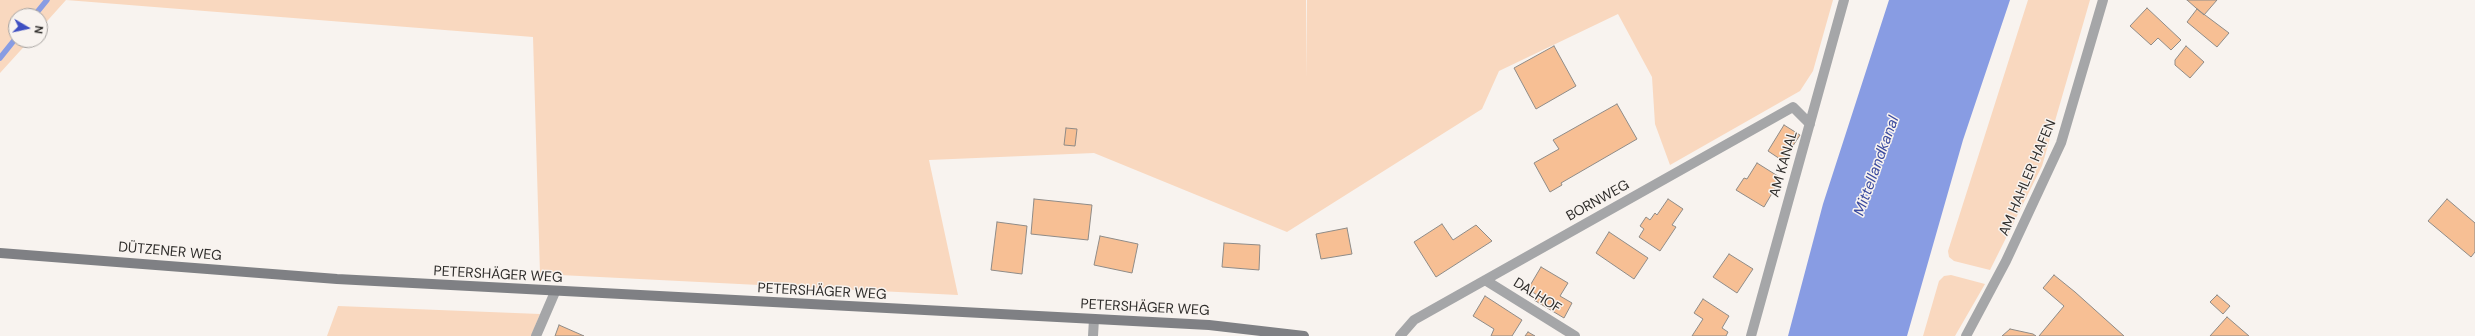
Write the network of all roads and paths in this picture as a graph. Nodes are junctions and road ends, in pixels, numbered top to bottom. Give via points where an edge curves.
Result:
1 (1844, 0) edge
2 (2103, 0) edge
3 (1810, 124) junction
4 (0, 253) edge
5 (337, 279) joint
6 (1485, 280) junction
7 (555, 292) junction
8 (1094, 319) junction
9 (536, 336) edge
10 (1093, 336) edge
11 (1304, 336) edge
12 (1400, 336) edge
13 (1575, 336) edge
14 (1751, 336) edge
15 (1966, 336) edge

1 - 3 street, AM KANAL
2 - 15 street, AM HAHLER HAFEN via 2061,143 2006,261
3 - 6 street, BORNWEG via 1793,107
3 - 14 street, AM KANAL
4 - 5 street, DÜTZENER WEG
5 - 7 street, PETERSHÄGER WEG
6 - 12 street, BORNWEG via 1414,320
6 - 13 street, DALHOF
7 - 8 street, PETERSHÄGER WEG
7 - 9 street
8 - 10 street
8 - 11 street, PETERSHÄGER WEG via 1209,325

